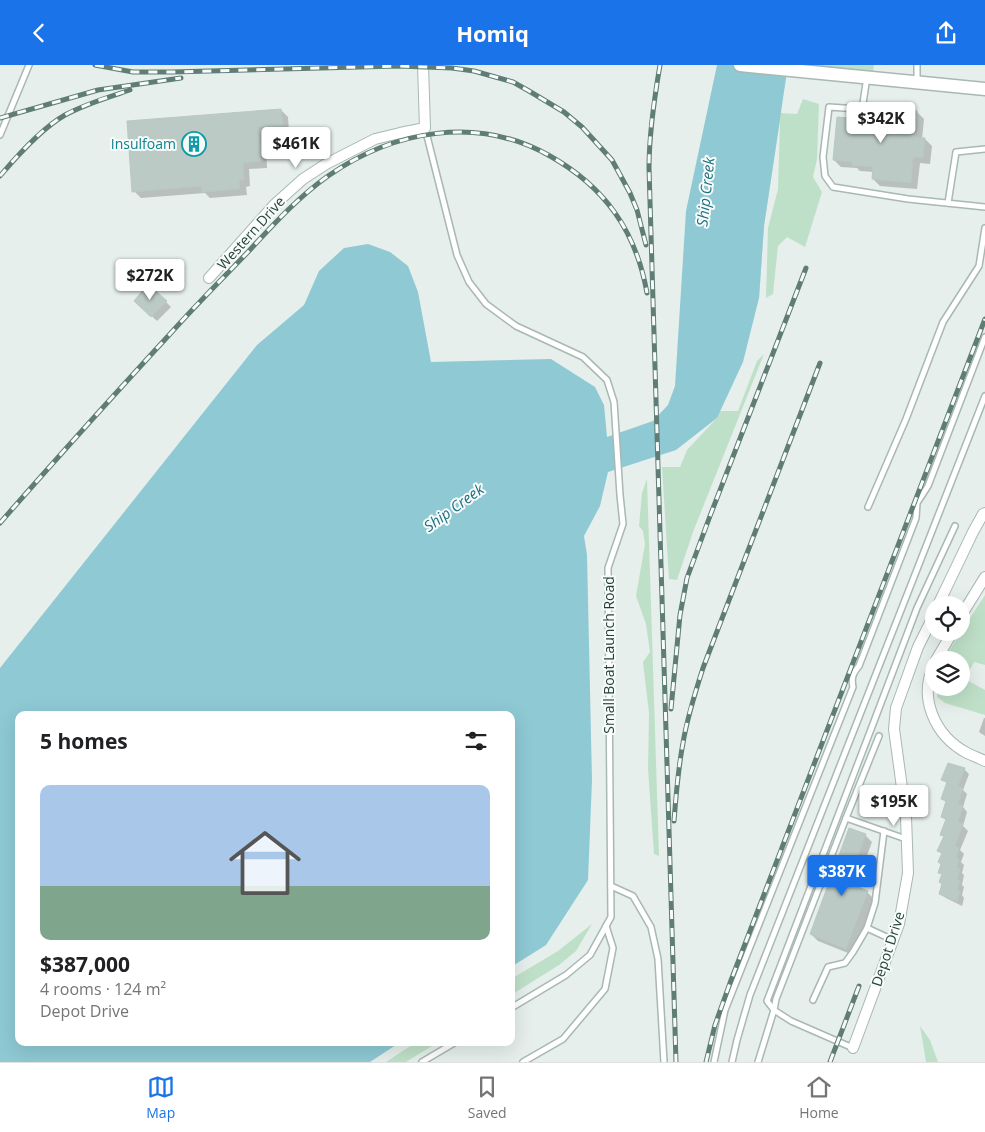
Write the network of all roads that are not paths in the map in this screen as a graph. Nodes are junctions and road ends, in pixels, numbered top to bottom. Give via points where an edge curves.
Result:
1 (29, 65) edge
2 (423, 65) edge
3 (740, 65) edge
4 (917, 65) edge
5 (867, 77) junction
6 (917, 82) junction
7 (985, 89) edge
8 (425, 128) junction
9 (0, 135) edge
10 (985, 149) edge
11 (948, 203) junction
12 (985, 207) edge
13 (985, 228) edge
14 (209, 278) dead end
15 (985, 337) edge
16 (985, 395) edge
17 (868, 507) dead end
18 (985, 513) edge
19 (955, 526) dead end
20 (985, 577) edge
21 (942, 596) edge
22 (970, 602) edge
23 (925, 633) edge
24 (928, 696) edge
25 (880, 736) dead end
26 (985, 761) edge
27 (846, 818) junction
28 (884, 831) junction
29 (907, 839) junction
30 (611, 886) junction
31 (606, 926) junction
32 (867, 928) junction
33 (893, 940) junction
34 (813, 1000) dead end
35 (515, 1006) edge
36 (774, 1009) junction
37 (449, 1046) edge
38 (853, 1048) joint
39 (422, 1062) edge
40 (523, 1062) edge
41 (664, 1062) edge
42 (714, 1062) edge
43 (732, 1062) edge
44 (758, 1062) edge

1 - 9 lane
2 - 8 street
3 - 5 street
4 - 6 lane
5 - 6 street
5 - 11 lane via 859,109 829,107 823,157 825,176 833,187
6 - 7 street
8 - 14 street, Western Drive via 375,139 304,179 274,205
8 - 30 lane, Small Boat Launch Road via 457,255 469,282 486,304 516,326 582,357 607,380 614,402 623,524 608,568
10 - 11 lane via 956,152
11 - 12 lane
13 - 17 lane via 979,266 942,322 906,419
15 - 42 lane via 928,486 917,503 916,519 859,666 851,679 853,687 726,1010
16 - 43 lane via 750,995
18 - 21 street
19 - 36 lane via 917,608 766,1001
20 - 22 street
23 - 29 street, Depot Drive via 896,708 894,729
24 - 26 street via 936,724 948,739 966,753
25 - 27 lane
27 - 28 lane
27 - 36 lane
28 - 29 lane
28 - 32 lane via 875,903
29 - 33 street, Depot Drive via 908,873
30 - 31 lane, Small Boat Launch Road via 611,917
30 - 41 lane via 633,896 651,927 658,959
31 - 35 lane, Small Boat Launch Road via 590,955 566,975
31 - 40 lane via 613,949 605,989 563,1039
32 - 33 lane
32 - 34 lane via 845,963 828,967
33 - 38 street, Depot Drive
36 - 38 lane via 791,1021
36 - 44 lane
37 - 39 lane

